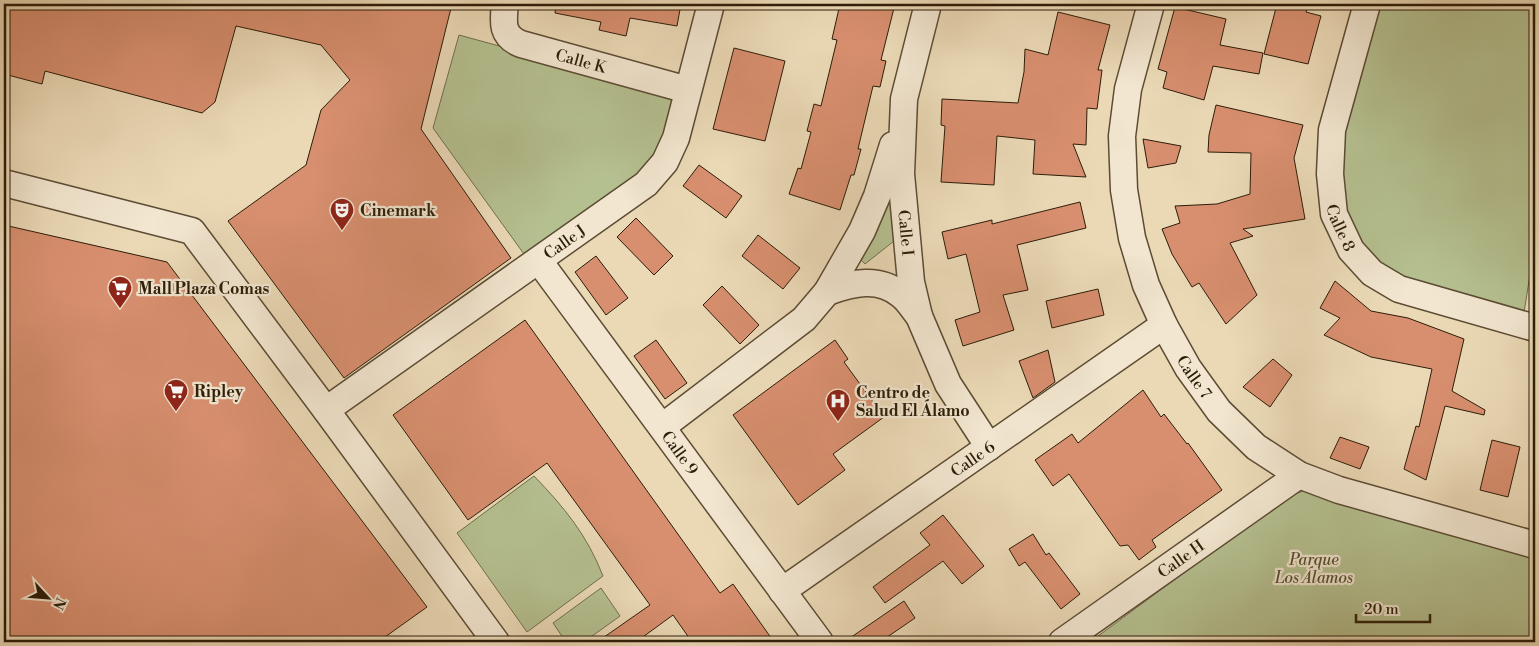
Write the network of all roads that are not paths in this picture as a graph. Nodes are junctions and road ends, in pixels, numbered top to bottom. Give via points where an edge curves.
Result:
1 (505, 4) edge
2 (711, 4) edge
3 (928, 4) edge
4 (1151, 4) edge
5 (1367, 4) edge
6 (688, 90) junction
7 (904, 99) junction
8 (4, 183) edge
9 (539, 261) junction
10 (828, 292) junction
11 (919, 316) junction
12 (1164, 326) junction
13 (1535, 328) edge
14 (326, 410) junction
15 (662, 428) junction
16 (989, 447) junction
17 (1299, 475) junction
18 (1535, 545) edge
19 (782, 591) junction
20 (496, 642) edge
21 (820, 642) edge
22 (1062, 642) edge

1 - 6 street, Calle K via 503,21 511,40
2 - 6 street, Calle J
3 - 7 street, Calle I
4 - 12 street, Calle 7 via 1128,89 1122,136 1124,190 1132,238 1146,286
5 - 13 street, Calle 8 via 1332,130 1330,174 1334,214 1350,250 1372,273 1399,289
6 - 9 street, Calle J via 676,138 665,162 646,184
7 - 10 street via 877,196 862,231
7 - 11 street, Calle I via 901,174 911,282
8 - 14 street via 192,231
9 - 14 street, Calle J
9 - 15 street, Calle 9
10 - 11 street via 850,284 870,282 887,286 901,294
10 - 15 street via 804,318
11 - 16 street, Calle I via 948,384
12 - 16 street, Calle 6
12 - 17 street, Calle 7 via 1188,368 1219,410 1256,447
14 - 20 street
15 - 19 street, Calle 9
16 - 19 street, Calle 6
17 - 18 street, Calle 7 via 1339,490
17 - 22 street, Calle H
19 - 21 street, Calle 9

